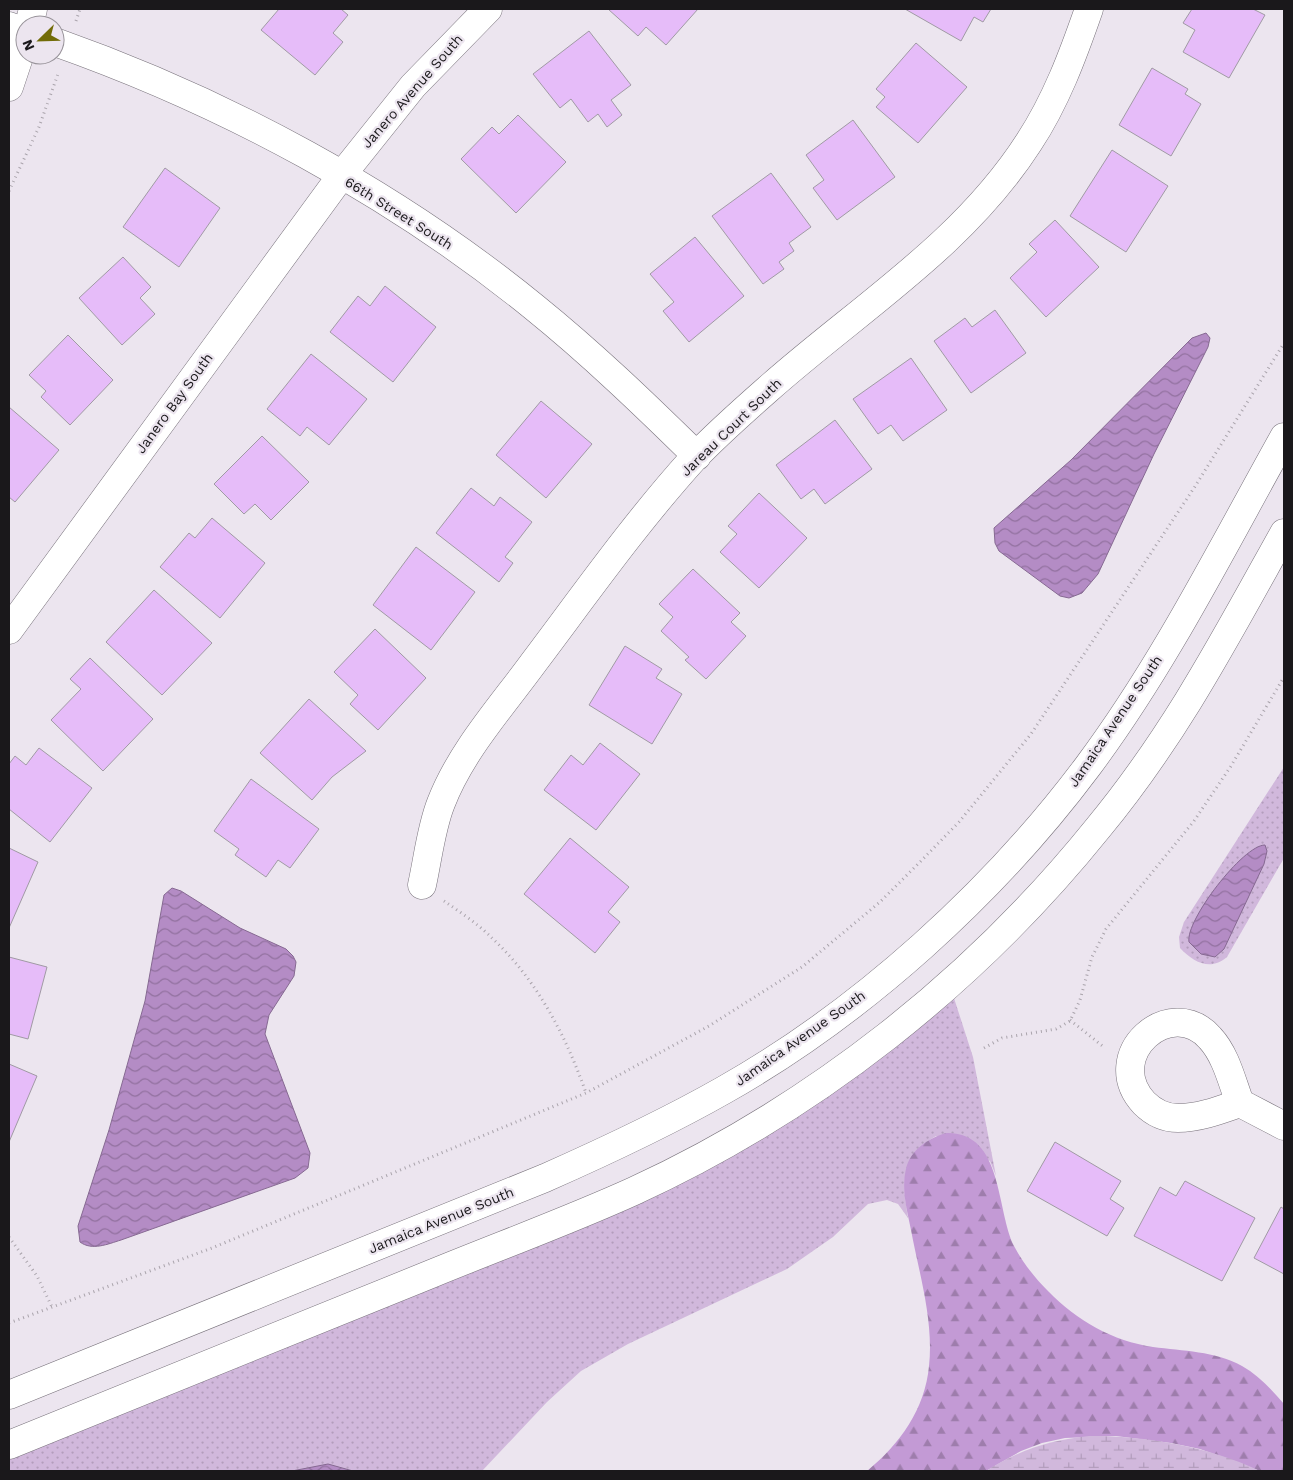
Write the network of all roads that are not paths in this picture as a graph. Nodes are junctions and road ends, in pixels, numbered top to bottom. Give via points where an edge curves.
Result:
1 (488, 9) edge
2 (1089, 9) edge
3 (65, 46) edge
4 (16, 65) edge
5 (9, 87) edge
6 (340, 176) junction
7 (1284, 437) edge
8 (697, 456) junction
9 (1284, 533) edge
10 (9, 630) edge
11 (422, 885) road end
12 (1240, 1103) junction
13 (1284, 1126) edge
14 (9, 1395) edge
15 (9, 1445) edge

1 - 6 street, Janero Avenue South via 413,86
2 - 8 street, Jareau Court South via 1052,102 1030,141 982,204 933,253 770,387
3 - 6 street, 66th Street South via 188,96 264,133
4 - 5 street
6 - 8 street, 66th Street South via 396,208 533,306 631,392
6 - 10 street, Janero Bay South
7 - 14 street, Jamaica Avenue South via 1181,622 1132,703 1088,766 989,882 895,970 839,1013 726,1089 605,1152
8 - 11 street, Jareau Court South via 610,559 462,763 440,804
9 - 15 street via 1190,700 1097,830 999,937 924,1005 848,1065 757,1126 635,1190
12 - 12 street via 1218,1048 1206,1033 1172,1023 1150,1031 1137,1044 1130,1067 1131,1079 1138,1096 1150,1108 1176,1118
12 - 13 street

